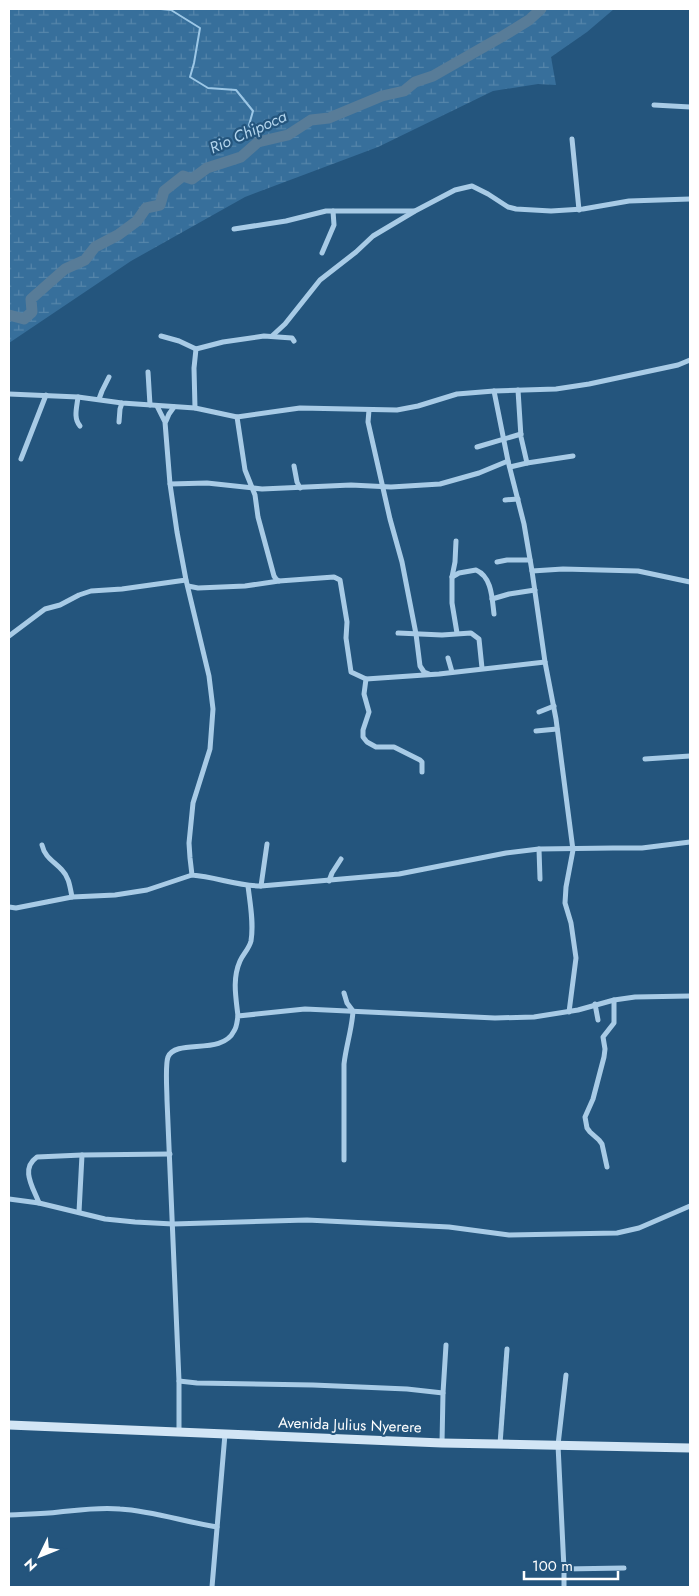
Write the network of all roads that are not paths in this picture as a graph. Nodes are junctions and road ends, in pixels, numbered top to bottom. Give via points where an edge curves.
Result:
1 (654, 105) dead end
2 (690, 107) edge
3 (572, 139) dead end
4 (690, 199) edge
5 (579, 210) junction
6 (334, 211) junction
7 (414, 211) junction
8 (234, 229) dead end
9 (322, 253) dead end
10 (161, 336) dead end
11 (272, 336) junction
12 (294, 341) dead end
13 (196, 349) junction
14 (690, 360) edge
15 (148, 372) dead end
16 (109, 377) dead end
17 (518, 390) junction
18 (494, 391) junction
19 (9, 394) edge
20 (46, 395) junction
21 (78, 396) junction
22 (100, 400) junction
23 (122, 403) junction
24 (150, 405) junction
25 (157, 406) junction
26 (174, 408) junction
27 (195, 408) junction
28 (369, 410) junction
29 (237, 416) junction
30 (119, 422) dead end
31 (165, 422) junction
32 (80, 426) dead end
33 (521, 434) junction
34 (503, 438) junction
35 (477, 447) dead end
36 (573, 456) dead end
37 (21, 459) dead end
38 (508, 461) junction
39 (527, 463) junction
40 (294, 466) dead end
41 (510, 467) junction
42 (170, 484) junction
43 (384, 486) junction
44 (391, 487) junction
45 (252, 488) junction
46 (300, 488) junction
47 (386, 496) junction
48 (518, 499) junction
49 (505, 500) dead end
50 (456, 541) dead end
51 (530, 560) junction
52 (497, 562) dead end
53 (532, 572) junction
54 (452, 577) junction
55 (186, 580) junction
56 (279, 581) junction
57 (690, 582) edge
58 (188, 586) junction
59 (535, 590) junction
60 (492, 599) junction
61 (494, 614) dead end
62 (398, 633) dead end
63 (457, 633) junction
64 (416, 634) junction
65 (9, 636) edge
66 (448, 658) dead end
67 (545, 662) junction
68 (420, 666) junction
69 (482, 668) junction
70 (452, 672) junction
71 (430, 674) junction
72 (413, 675) junction
73 (366, 679) junction
74 (554, 706) junction
75 (539, 712) dead end
76 (557, 729) junction
77 (536, 731) dead end
78 (690, 756) edge
79 (645, 759) dead end
80 (422, 772) dead end
81 (690, 842) edge
82 (267, 844) dead end
83 (42, 846) dead end
84 (539, 850) junction
85 (573, 850) junction
86 (341, 859) dead end
87 (192, 875) junction
88 (540, 879) dead end
89 (329, 881) junction
90 (248, 886) junction
91 (262, 886) junction
92 (72, 897) junction
93 (9, 907) edge
94 (344, 993) dead end
95 (690, 996) edge
96 (614, 1000) junction
97 (596, 1004) junction
98 (353, 1011) junction
99 (569, 1012) junction
100 (238, 1016) junction
101 (598, 1020) dead end
102 (170, 1154) junction
103 (82, 1155) junction
104 (344, 1160) dead end
105 (607, 1167) dead end
106 (9, 1199) edge
107 (39, 1203) junction
108 (690, 1206) edge
109 (79, 1212) junction
110 (173, 1224) junction
111 (446, 1345) dead end
112 (507, 1349) dead end
113 (566, 1375) dead end
114 (179, 1381) junction
115 (443, 1392) junction
116 (9, 1425) edge
117 (179, 1431) junction
118 (225, 1434) junction
119 (442, 1443) junction
120 (500, 1444) junction
121 (558, 1445) junction
122 (690, 1448) edge
123 (9, 1515) edge
124 (218, 1527) junction
125 (624, 1568) dead end
126 (564, 1569) junction
127 (212, 1587) edge
128 (564, 1587) edge

1 - 2 street
3 - 5 street
4 - 5 street via 629,201
5 - 7 street via 508,207 472,186 455,190
6 - 7 street
6 - 8 street
6 - 9 street via 334,225
7 - 11 street via 374,236 320,280
10 - 13 street
11 - 12 street
11 - 13 street
13 - 27 street
14 - 17 street via 589,384
15 - 24 street
16 - 22 street
17 - 18 street
17 - 33 street
18 - 28 street via 457,394 397,410
18 - 34 street
19 - 20 street
20 - 21 street
20 - 37 street
21 - 22 street
21 - 32 street via 76,417
22 - 23 street
23 - 24 street
23 - 30 street
24 - 25 street
25 - 26 street
25 - 31 street
26 - 27 street
26 - 31 street
27 - 29 street
28 - 29 street via 300,408
28 - 43 street via 368,422
29 - 45 street via 244,465
31 - 42 street
33 - 34 street
33 - 39 street
34 - 35 street
34 - 38 street
36 - 39 street
38 - 41 street
38 - 44 street via 440,484
39 - 41 street
40 - 46 street
41 - 48 street
42 - 45 street via 207,483
42 - 55 street
43 - 44 street
43 - 46 street
43 - 47 street
44 - 47 street
45 - 46 street
45 - 56 street via 272,571
47 - 64 street
48 - 49 street
48 - 51 street
50 - 54 street
51 - 52 street
51 - 53 street
53 - 57 street via 563,569 638,571
53 - 59 street
54 - 60 street via 468,571 480,572 486,578
54 - 63 street
55 - 58 street
55 - 65 street via 79,595 45,610
56 - 58 street via 245,586
56 - 73 street via 340,580 351,672
58 - 87 street via 209,676 213,709 210,749 192,808 189,843
59 - 60 street
59 - 67 street
60 - 61 street
62 - 64 street
63 - 64 street
63 - 69 street via 471,633 479,639
64 - 68 street
66 - 70 street
67 - 69 street
67 - 74 street
68 - 71 street
68 - 72 street
69 - 70 street
70 - 71 street
71 - 72 street
72 - 73 street
73 - 80 street via 364,694 369,712 363,737 376,747 394,747 420,760
74 - 75 street
74 - 76 street
76 - 77 street
76 - 85 street
78 - 79 street
81 - 85 street via 642,848
82 - 91 street
83 - 92 street via 46,856 65,874
84 - 85 street
84 - 88 street
84 - 89 street via 506,853 399,874
85 - 99 street via 566,886 576,958
86 - 89 street
87 - 90 street
87 - 92 street via 147,890
89 - 91 street
90 - 91 street
90 - 100 street via 252,926 250,942 240,959 235,982
92 - 93 street
94 - 98 street
95 - 96 street
96 - 97 street
96 - 105 street via 614,1023 603,1037 604,1057 585,1117 587,1128 602,1144
97 - 99 street
97 - 101 street
98 - 99 street via 495,1018
98 - 100 street via 305,1009
98 - 104 street via 344,1064
100 - 102 street via 234,1032 222,1042 176,1049 169,1055
102 - 103 street
102 - 110 street
103 - 107 street via 32,1160 28,1174
103 - 109 street
106 - 107 street
107 - 109 street
108 - 110 street via 639,1228 617,1233 509,1234 449,1227 306,1220
109 - 110 street via 105,1218
110 - 114 street
111 - 115 street
112 - 120 street
113 - 121 street
114 - 115 street
114 - 117 street
115 - 119 street
116 - 117 street, Avenida Julius Nyerere
117 - 118 street, Avenida Julius Nyerere
118 - 119 street, Avenida Julius Nyerere
118 - 124 street
119 - 120 street, Avenida Julius Nyerere
120 - 121 street, Avenida Julius Nyerere
121 - 122 street, Avenida Julius Nyerere
121 - 126 street
123 - 124 street via 119,1509
124 - 127 street
125 - 126 street
126 - 128 street

